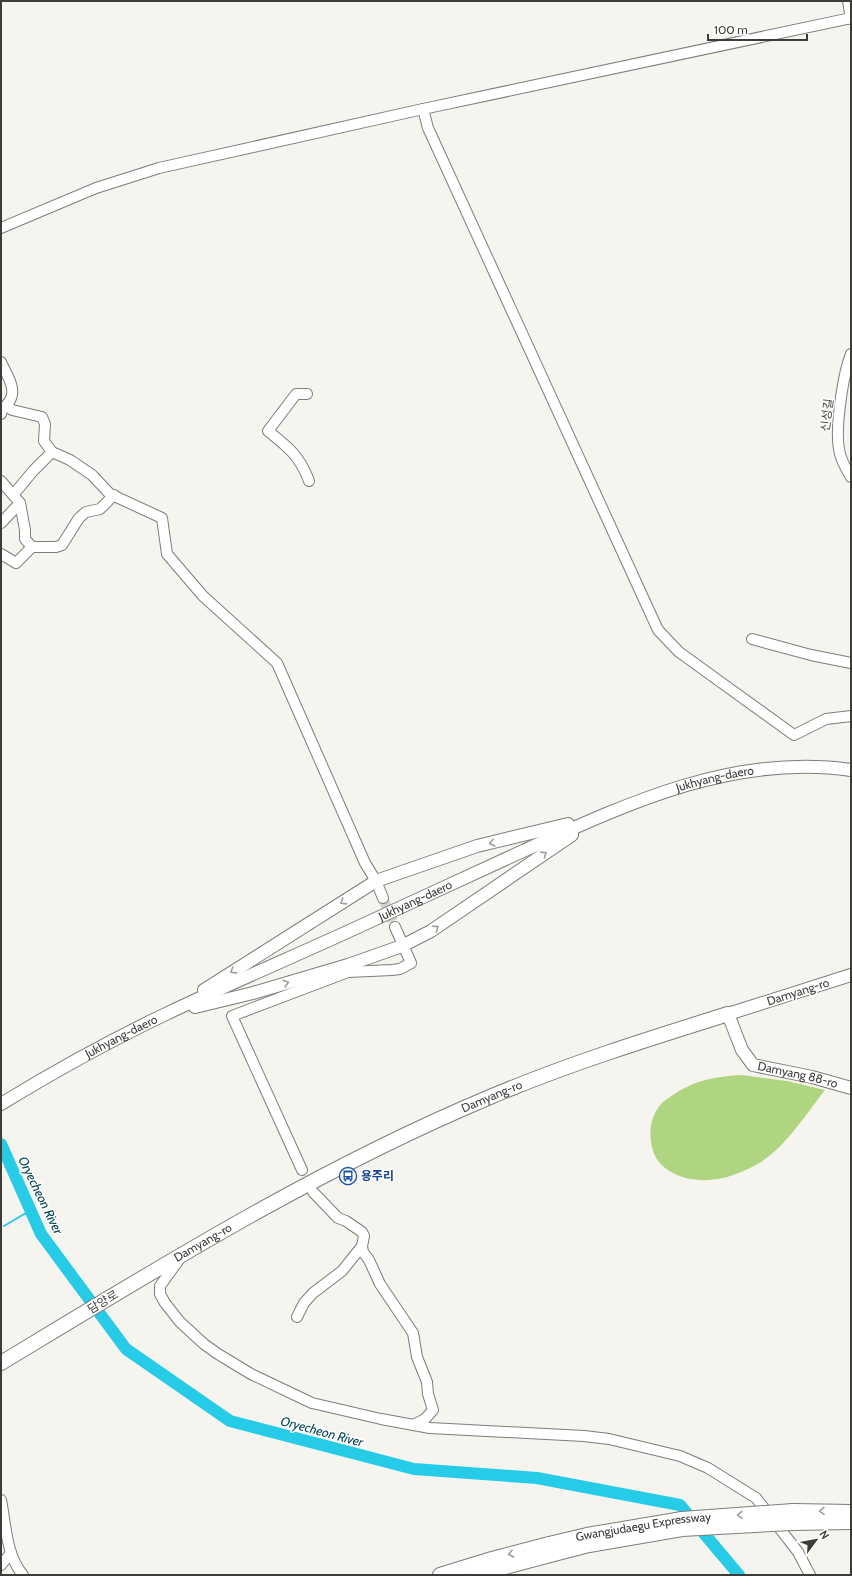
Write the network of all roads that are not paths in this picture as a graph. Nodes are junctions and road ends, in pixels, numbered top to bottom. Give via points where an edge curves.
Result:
1 (848, 1) edge
2 (851, 18) edge
3 (423, 109) junction
4 (1, 228) edge
5 (851, 354) edge
6 (1, 362) edge
7 (307, 394) dead end
8 (7, 405) junction
9 (1, 414) edge
10 (52, 452) junction
11 (851, 477) edge
12 (1, 481) edge
13 (309, 481) dead end
14 (114, 495) junction
15 (17, 498) junction
16 (1, 523) edge
17 (32, 547) junction
18 (1, 554) edge
19 (752, 639) dead end
20 (851, 663) edge
21 (851, 716) edge
22 (851, 770) edge
23 (598, 817) junction
24 (376, 881) junction
25 (383, 898) tunnel mouth
26 (395, 927) tunnel mouth
27 (402, 946) junction
28 (851, 975) edge
29 (167, 1013) junction
30 (728, 1014) junction
31 (851, 1088) edge
32 (1, 1104) edge
33 (302, 1170) dead end
34 (313, 1192) dead end
35 (362, 1246) junction
36 (184, 1254) junction
37 (155, 1271) joint
38 (297, 1317) dead end
39 (1, 1363) edge
40 (413, 1425) junction
41 (1, 1500) edge
42 (851, 1512) edge
43 (792, 1517) junction
44 (851, 1522) edge
45 (551, 1549) junction
46 (11, 1553) junction
47 (1, 1565) edge
48 (23, 1575) edge
49 (440, 1575) edge
50 (475, 1575) edge
51 (810, 1575) edge

1 - 2 street
2 - 3 street
3 - 4 street via 159,168 96,188
3 - 21 street via 428,128 658,630 679,652 794,735 826,719
5 - 11 street, 신성길 via 847,365 837,436 842,460
6 - 8 street via 12,387 12,397
7 - 13 street via 296,394 268,431 292,450
8 - 9 street
8 - 10 street via 12,410 42,417 45,424 44,441
10 - 14 street via 70,460 92,475
10 - 15 street via 33,471
12 - 15 street
14 - 17 street via 100,509 86,512 79,518 62,545
14 - 24 street via 162,518 167,554 203,596 277,663 365,863
15 - 16 street
15 - 17 street via 25,539
17 - 18 street via 16,563
19 - 20 street
22 - 23 main road, Jukhyang-daero via 783,768 703,779 635,801
23 -> 24 main road via 477,846
27 -> 23 main road via 431,932
23 - 29 main road, Jukhyang-daero
24 - 25 street
24 -> 29 main road
26 - 27 street
29 -> 27 main road via 253,993
27 - 33 street via 411,963 400,969 348,972 232,1016
28 - 30 main road, Damyang-ro
29 - 32 main road, Jukhyang-daero via 88,1054
30 - 31 main road, Damyang 88-ro via 742,1050 753,1065
30 - 36 highway, Damyang-ro via 607,1052 490,1096 330,1172
34 - 35 street via 338,1218 362,1232
35 - 38 street via 342,1272 312,1293
35 - 40 street via 380,1284 413,1333 417,1357 427,1382 433,1410 425,1419
36 - 37 highway, Damyang-ro
36 - 40 street via 160,1286 160,1294 180,1322 204,1344 251,1374 312,1403
37 - 39 highway, 담양로
40 - 51 street via 437,1429 609,1439 693,1461 721,1475 760,1502 798,1552
41 - 46 street
42 -> 43 highway, Gwangjudaegu Expressway
43 - 44 highway, Gwangjudaegu Expressway
43 - 45 highway, Gwangjudaegu Expressway, bridge via 682,1529
45 -> 49 highway, Gwangjudaegu Expressway via 492,1559
45 - 50 highway, Gwangjudaegu Expressway
46 - 47 street
46 - 48 street via 14,1563

